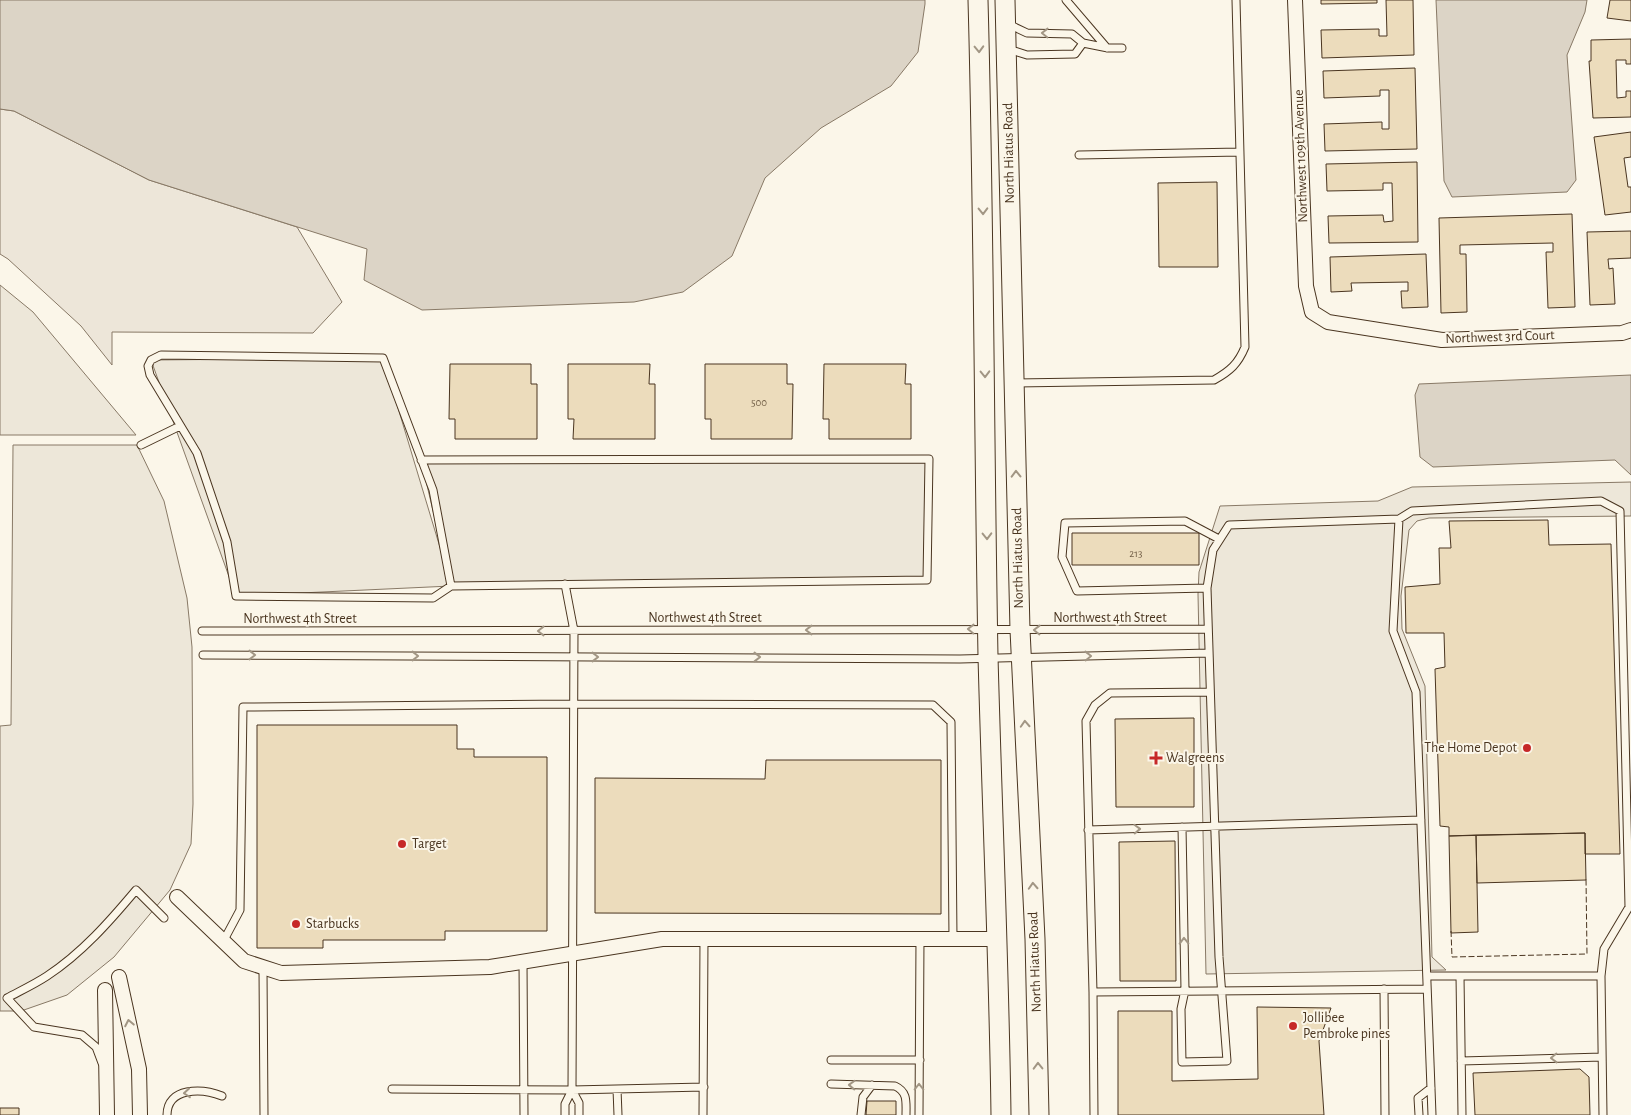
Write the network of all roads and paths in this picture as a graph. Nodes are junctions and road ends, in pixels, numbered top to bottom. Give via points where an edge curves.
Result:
1 (978, 0) edge
2 (988, 0) edge
3 (1005, 0) edge
4 (1066, 0) edge
5 (1236, 0) edge
6 (1295, 0) edge
7 (1006, 22) junction
8 (1083, 43) junction
9 (1108, 48) junction
10 (1122, 48) dead end
11 (1008, 49) junction
12 (1240, 152) junction
13 (1079, 156) dead end
14 (1312, 312) joint
15 (1631, 330) edge
16 (1014, 383) junction
17 (180, 426) junction
18 (141, 445) dead end
19 (421, 460) junction
20 (1398, 519) junction
21 (1219, 539) junction
22 (565, 584) junction
23 (451, 586) junction
24 (1207, 588) junction
25 (988, 629) junction
26 (1208, 629) junction
27 (1020, 630) junction
28 (202, 631) dead end
29 (574, 631) junction
30 (1209, 653) junction
31 (203, 655) dead end
32 (573, 656) junction
33 (1022, 657) junction
34 (988, 658) junction
35 (1210, 692) junction
36 (573, 704) junction
37 (1421, 820) junction
38 (1215, 826) junction
39 (1182, 828) junction
40 (1088, 830) junction
41 (177, 897) dead end
42 (164, 918) dead end
43 (704, 938) junction
44 (920, 938) junction
45 (953, 938) junction
46 (998, 939) junction
47 (224, 940) junction
48 (572, 954) junction
49 (523, 962) junction
50 (263, 969) junction
51 (1427, 976) junction
52 (1460, 976) junction
53 (1600, 976) junction
54 (118, 977) dead end
55 (1384, 989) junction
56 (1427, 989) junction
57 (105, 990) dead end
58 (1185, 990) junction
59 (1221, 990) junction
60 (1093, 992) junction
61 (1602, 1057) junction
62 (832, 1060) dead end
63 (920, 1060) junction
64 (1462, 1061) junction
65 (106, 1072) junction
66 (832, 1084) dead end
67 (872, 1085) junction
68 (704, 1087) junction
69 (524, 1088) junction
70 (1431, 1088) junction
71 (392, 1089) dead end
72 (618, 1089) junction
73 (572, 1090) junction
74 (222, 1096) dead end
75 (107, 1115) edge
76 (140, 1115) edge
77 (167, 1115) edge
78 (264, 1115) edge
79 (524, 1115) edge
80 (565, 1115) edge
81 (579, 1115) edge
82 (618, 1115) edge
83 (704, 1115) edge
84 (861, 1115) edge
85 (906, 1115) edge
86 (919, 1115) edge
87 (1001, 1115) edge
88 (1039, 1115) edge
89 (1094, 1115) edge
90 (1385, 1115) edge
91 (1419, 1115) edge
92 (1432, 1115) edge
93 (1462, 1115) edge
94 (1604, 1115) edge

1 -> 25 main road, North Hiatus Road
2 - 11 main road via 992,31
3 - 7 main road, North Hiatus Road
4 - 9 lane
5 - 12 lane
6 - 14 street, Northwest 109th Avenue via 1306,286
8 -> 7 lane via 1072,34 1027,33
7 - 11 main road, North Hiatus Road
8 - 9 lane
8 - 11 lane via 1075,54 1027,55
9 - 10 lane
11 - 16 main road, North Hiatus Road
12 - 13 lane
12 - 16 lane via 1245,347 1230,371 1214,380
14 - 15 street, Northwest 3rd Court via 1328,322 1442,340 1622,333
27 -> 16 main road, North Hiatus Road
17 - 18 lane
17 - 19 lane via 150,375 148,366 151,360 161,355 383,358
17 - 23 lane via 196,453 227,542 236,596 432,598
19 - 22 lane via 929,459 927,580
19 - 23 lane via 432,490
20 - 21 lane via 1229,525
20 - 37 lane via 1393,631 1416,692
20 - 53 lane via 1412,511 1601,501 1620,511 1629,907 1604,949
21 - 24 lane via 1213,550
21 - 24 lane via 1185,521 1064,523 1062,557 1077,591
22 - 23 lane
22 - 29 lane
24 - 26 lane
25 - 27 lane, Northwest 4th Street
25 -> 29 lane, Northwest 4th Street
25 - 34 main road, North Hiatus Road
26 -> 27 lane, Northwest 4th Street
26 - 30 lane
27 - 33 main road, North Hiatus Road
29 -> 28 lane, Northwest 4th Street
29 - 32 lane
33 -> 30 lane
30 - 35 lane
31 -> 32 lane
32 -> 34 lane
32 - 36 lane
33 - 34 lane
88 -> 33 main road, North Hiatus Road via 1035,939
34 - 46 main road, North Hiatus Road
35 - 38 lane
35 - 40 lane via 1110,694 1095,705 1086,721
36 - 45 lane via 934,705 951,722
36 - 47 lane via 243,707 240,910
36 - 48 lane
37 - 38 lane
37 - 51 lane
38 - 39 lane
38 - 59 lane
40 -> 39 lane
58 -> 39 lane
40 - 60 lane
41 - 47 street
42 - 65 lane via 136,890 80,950 47,976 6,998 34,1027 82,1035 96,1047
43 - 44 street
43 - 48 street via 662,939
43 - 68 lane
44 - 45 street
44 - 63 lane
45 - 46 street
46 - 87 main road, North Hiatus Road
47 - 50 street via 244,961
48 - 49 street
48 - 73 lane
49 - 50 street via 480,967 305,973
49 - 69 lane
50 - 78 lane
51 - 52 lane
51 - 56 lane
52 - 53 lane
52 - 64 lane
53 - 61 lane
76 -> 54 street via 139,1069
55 - 56 lane
55 - 59 lane
55 - 90 lane
56 - 70 lane
57 - 65 street
58 - 59 lane
58 - 59 lane via 1181,1009 1182,1062 1227,1061 1225,1007
58 - 60 lane
60 - 89 lane
61 -> 64 lane
61 - 94 lane
62 - 63 lane
86 -> 63 lane
64 - 93 lane
65 - 75 street
67 -> 66 lane
67 - 84 lane via 863,1097
67 - 85 lane via 901,1089 906,1097
68 - 72 lane
68 - 83 lane
69 - 71 lane
69 - 73 lane
69 - 79 lane
70 - 91 lane via 1418,1098
70 - 92 lane
72 - 73 lane
72 - 82 lane
73 - 80 lane via 565,1104
73 - 81 lane via 579,1103
74 -> 77 lane via 180,1093 167,1106

